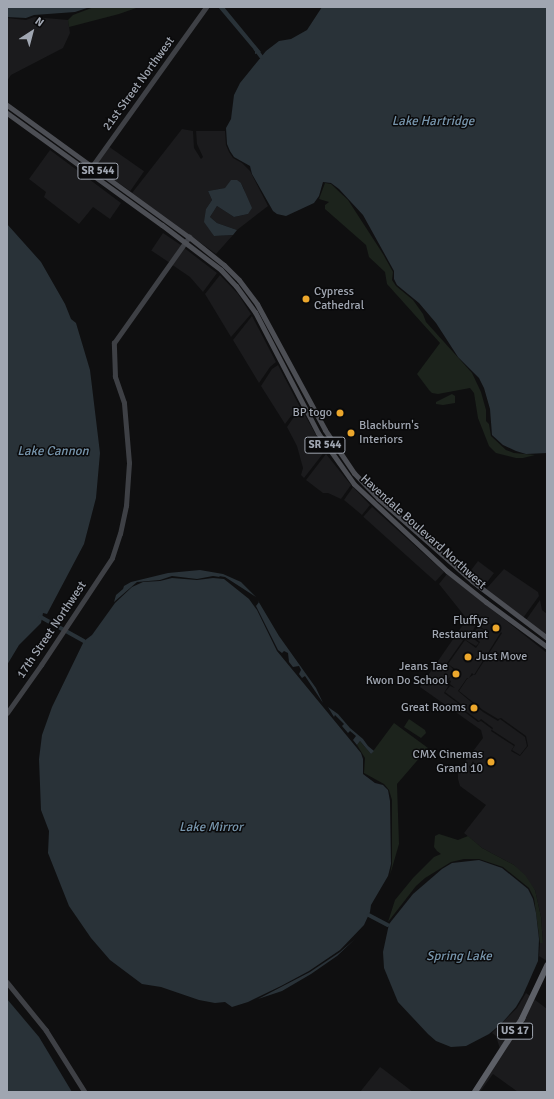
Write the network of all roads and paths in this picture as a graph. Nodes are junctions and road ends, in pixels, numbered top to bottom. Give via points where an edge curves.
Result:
1 (206, 7) edge
2 (7, 105) edge
3 (7, 113) edge
4 (92, 166) junction
5 (88, 172) junction
6 (189, 237) junction
7 (185, 242) junction
8 (328, 450) junction
9 (354, 473) junction
10 (431, 556) junction
11 (454, 566) junction
12 (447, 571) junction
13 (464, 574) junction
14 (523, 621) junction
15 (519, 627) junction
16 (547, 638) edge
17 (547, 647) edge
18 (7, 713) edge
19 (547, 966) edge
20 (7, 982) edge
21 (85, 1092) edge
22 (475, 1092) edge

1 - 4 street, 21st Street Northwest
2 - 4 main road, Havendale Boulevard Northwest / SR 544
3 - 5 main road, Havendale Boulevard Northwest / SR 544
4 - 5 street, 21st Street Northwest
4 - 6 main road, Havendale Boulevard Northwest / SR 544
5 - 7 main road, Havendale Boulevard Northwest / SR 544
6 - 7 street, 17th Street Northwest
6 - 9 main road, Havendale Boulevard Northwest / SR 544 via 224,265 257,304 325,430
7 - 8 main road, Havendale Boulevard Northwest / SR 544 via 221,270 246,299
7 - 18 street, 17th Street Northwest via 115,338 115,377 126,415 129,463 126,506 112,558
8 - 9 main road
8 - 10 main road, Havendale Boulevard Northwest / SR 544 via 354,484
9 - 11 main road, Havendale Boulevard Northwest / SR 544
10 - 11 main road
10 - 12 main road, Havendale Boulevard Northwest / SR 544
11 - 13 main road, Havendale Boulevard Northwest / SR 544
12 - 13 main road
12 - 15 main road, Havendale Boulevard Northwest / SR 544
13 - 14 main road, Havendale Boulevard Northwest / SR 544
14 - 15 main road
14 - 16 main road, Havendale Boulevard Northwest / SR 544
15 - 17 main road, Havendale Boulevard Northwest / SR 544
19 - 22 highway, US 17 via 522,1019
20 - 21 street via 46,1030

